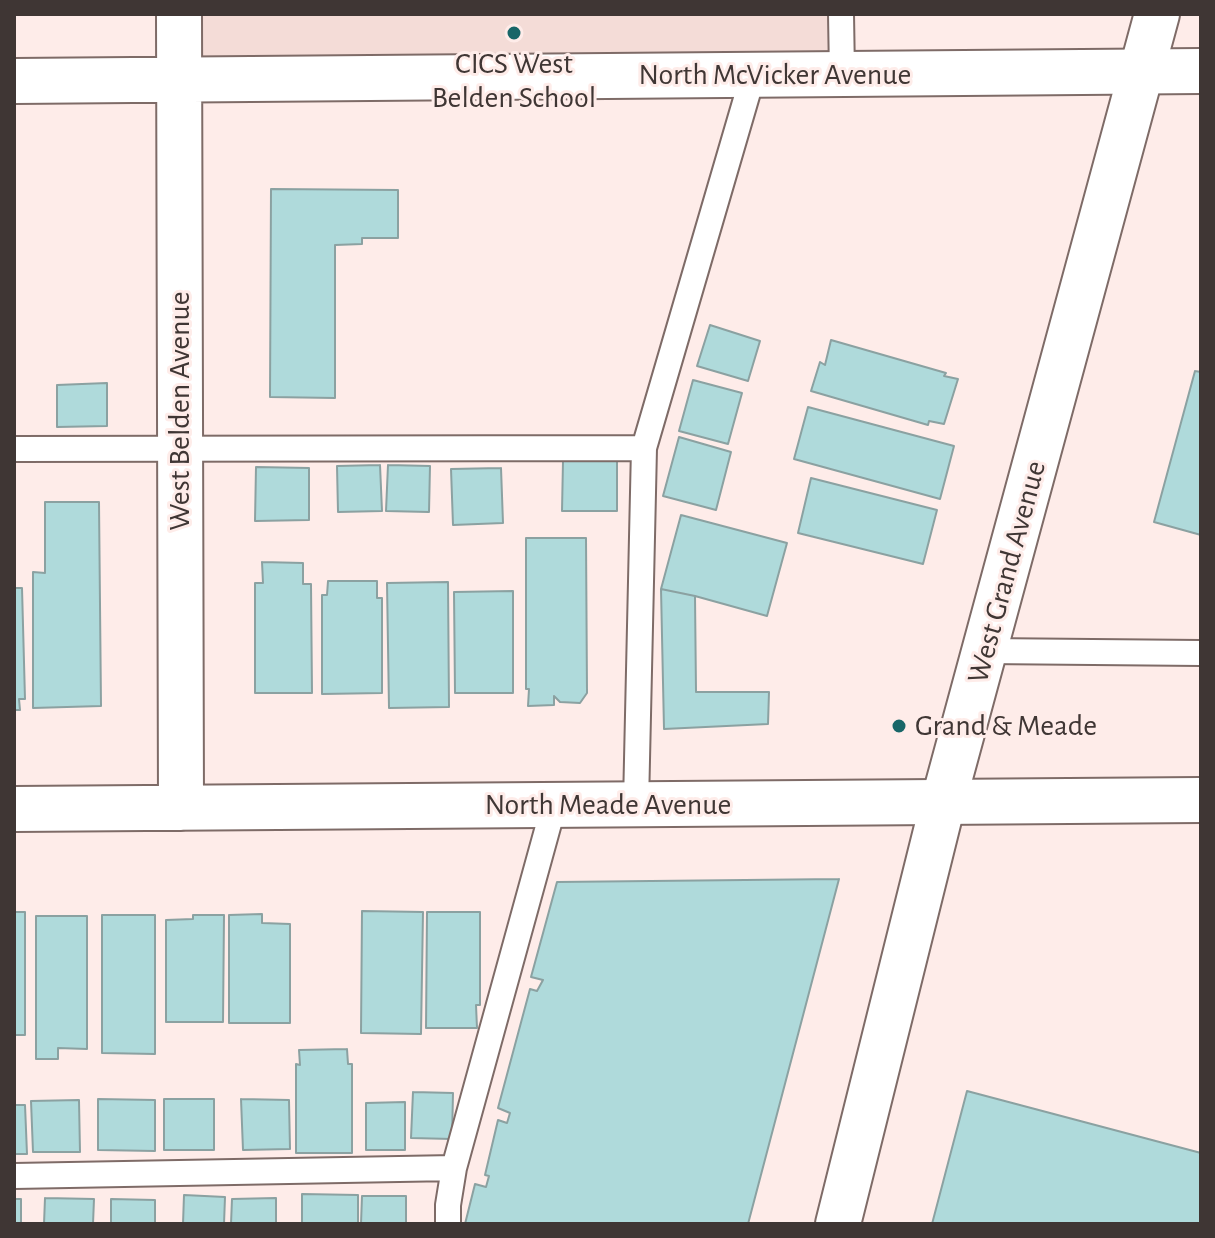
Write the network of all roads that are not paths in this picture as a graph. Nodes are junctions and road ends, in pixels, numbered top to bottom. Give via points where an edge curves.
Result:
1 (179, 14) edge
2 (841, 14) edge
3 (1157, 14) edge
4 (1201, 71) edge
5 (1142, 72) junction
6 (842, 74) junction
7 (753, 75) junction
8 (179, 79) junction
9 (14, 81) edge
10 (644, 448) junction
11 (14, 449) edge
12 (180, 449) junction
13 (985, 651) junction
14 (1201, 653) edge
15 (1201, 800) edge
16 (943, 803) junction
17 (636, 804) junction
18 (554, 805) junction
19 (181, 808) junction
20 (14, 809) edge
21 (454, 1168) junction
22 (14, 1176) edge
23 (448, 1224) edge
24 (838, 1224) edge

1 - 8 street, West Belden Avenue
2 - 6 lane
3 - 5 street, West Grand Avenue
4 - 5 street, North McVicker Avenue
5 - 6 street, North McVicker Avenue
5 - 13 street, West Grand Avenue
6 - 7 street, North McVicker Avenue
7 - 8 street, North McVicker Avenue
7 - 10 lane
8 - 9 street, North McVicker Avenue
8 - 12 street, West Belden Avenue
10 - 12 lane
10 - 17 lane
11 - 12 lane
12 - 19 street, West Belden Avenue
13 - 14 lane
13 - 16 street, West Grand Avenue
15 - 16 street, North Meade Avenue
16 - 17 street, North Meade Avenue
16 - 24 street, West Grand Avenue
17 - 18 street, North Meade Avenue
18 - 19 street, North Meade Avenue
18 - 21 lane
19 - 20 street, North Meade Avenue
21 - 22 lane
21 - 23 lane

